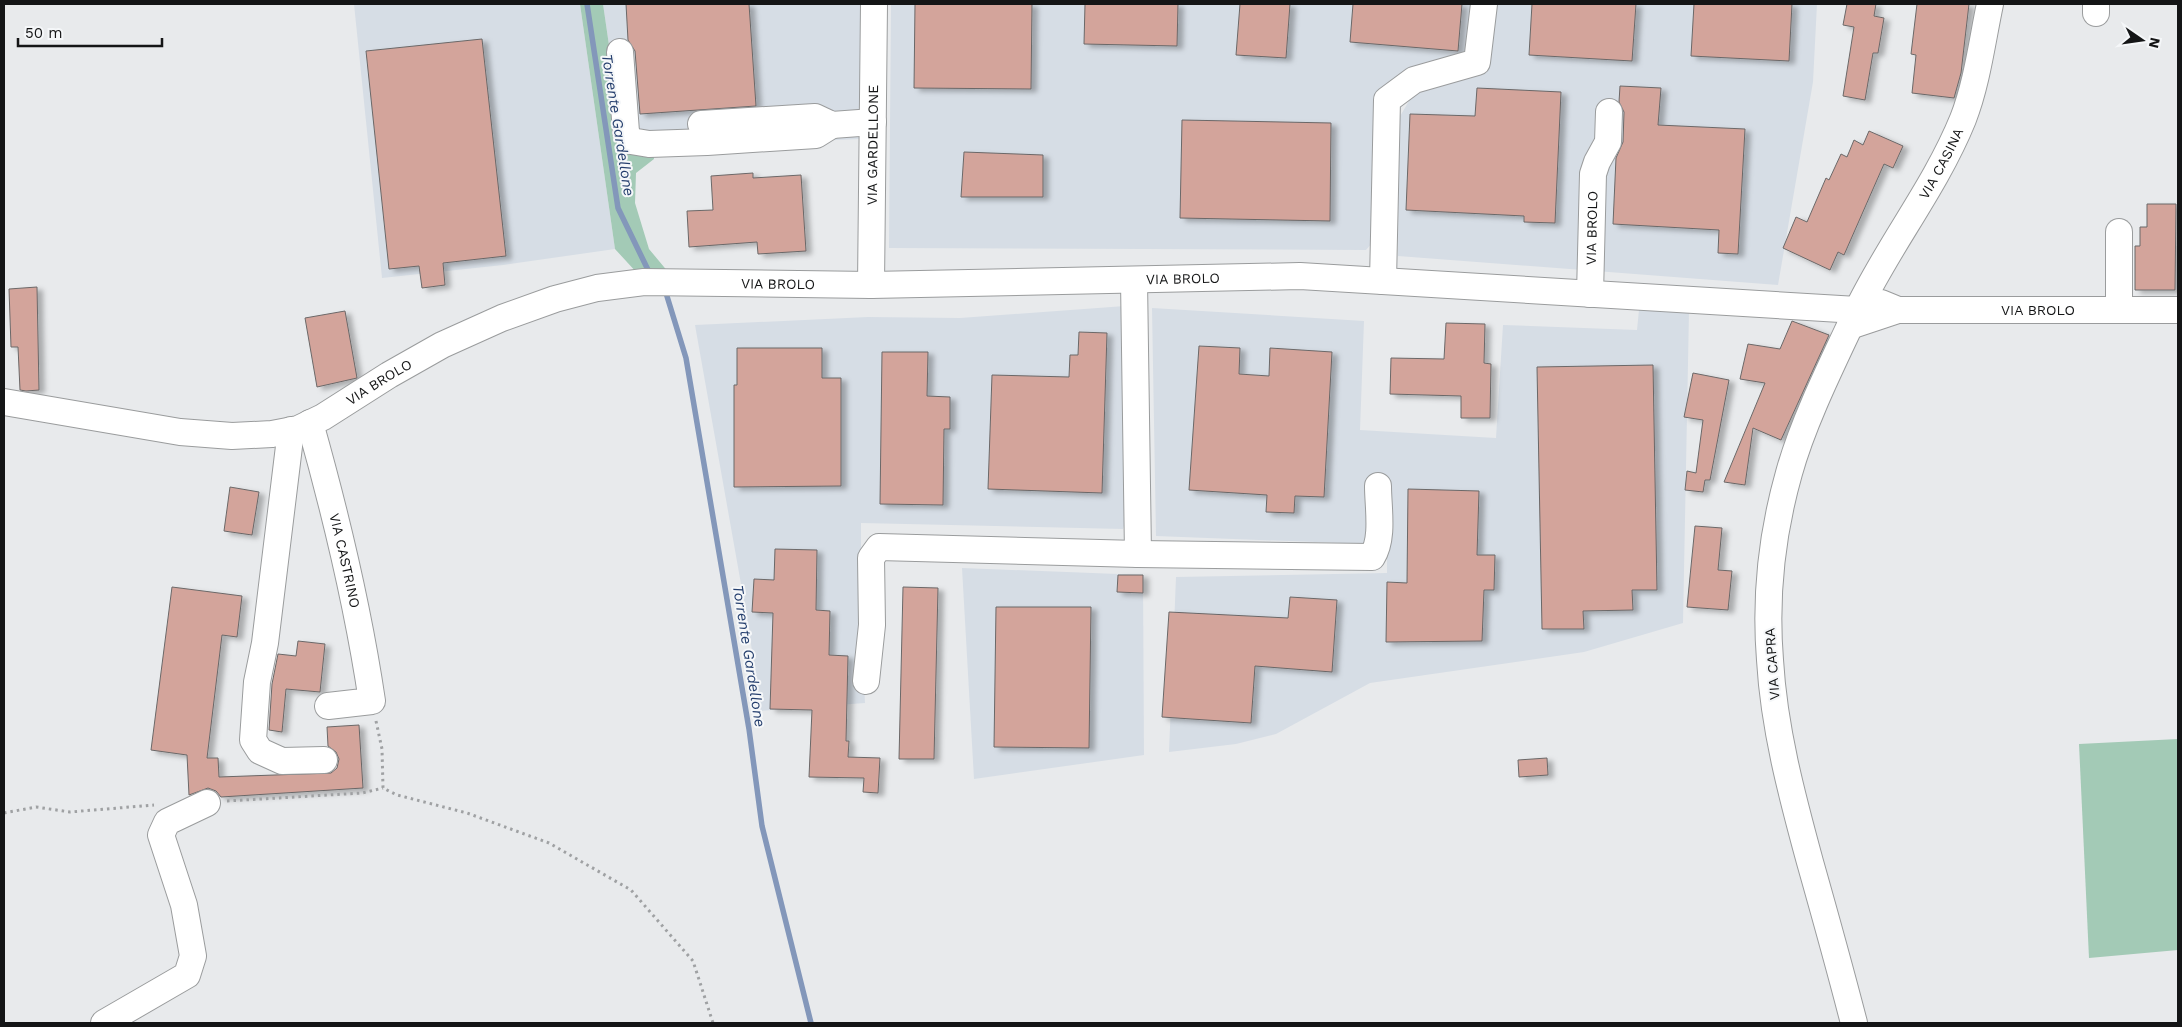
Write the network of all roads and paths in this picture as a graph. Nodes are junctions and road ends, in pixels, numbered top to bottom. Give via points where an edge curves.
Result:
1 (874, 4) edge
2 (1484, 4) edge
3 (1990, 4) edge
4 (620, 52) dead end
5 (1609, 112) dead end
6 (873, 122) junction
7 (701, 124) dead end
8 (832, 125) junction
9 (2119, 232) dead end
10 (1134, 280) junction
11 (1383, 281) junction
12 (871, 285) junction
13 (1590, 294) junction
14 (1858, 310) junction
15 (2120, 310) junction
16 (2178, 310) edge
17 (4, 402) edge
18 (300, 427) junction
19 (1378, 486) dead end
20 (1138, 554) junction
21 (866, 680) dead end
22 (372, 701) junction
23 (328, 706) dead end
24 (324, 760) dead end
25 (207, 802) dead end
26 (104, 1023) edge
27 (713, 1023) edge
28 (1854, 1023) edge

1 - 6 street, VIA GARDELLONE
2 - 11 street via 1477,62 1414,80 1387,100
3 - 14 street, VIA CASINA via 1972,93 1962,121
4 - 8 street via 626,132 632,141 658,143 809,136
5 - 13 street, VIA BROLO via 1608,142 1593,174
6 - 8 street
6 - 12 street, VIA GARDELLONE
7 - 8 street via 816,117
9 - 15 street
10 - 11 street, VIA BROLO via 1300,276
10 - 12 street, VIA BROLO
10 - 20 street
11 - 13 street, VIA BROLO
12 - 18 street, VIA BROLO via 644,282 597,288 502,318 442,345
13 - 14 street, VIA BROLO
14 - 15 street, VIA BROLO
14 - 28 street, VIA CAPRA via 1789,471 1772,555 1769,638 1781,745
15 - 16 street, VIA BROLO
17 - 18 street, VIA BROLO via 207,436 272,434
18 - 22 street, VIA CASTRINO via 340,530
18 - 24 street via 256,682 253,740 260,751 282,761
19 - 20 street via 1377,549 1372,557
20 - 21 street via 879,547 871,558 872,625
22 - 23 street
22 - 27 path via 382,749 383,788 397,795 467,813 549,843 632,890 693,961
25 - 26 street via 167,822 161,835 184,905 193,956 187,974

